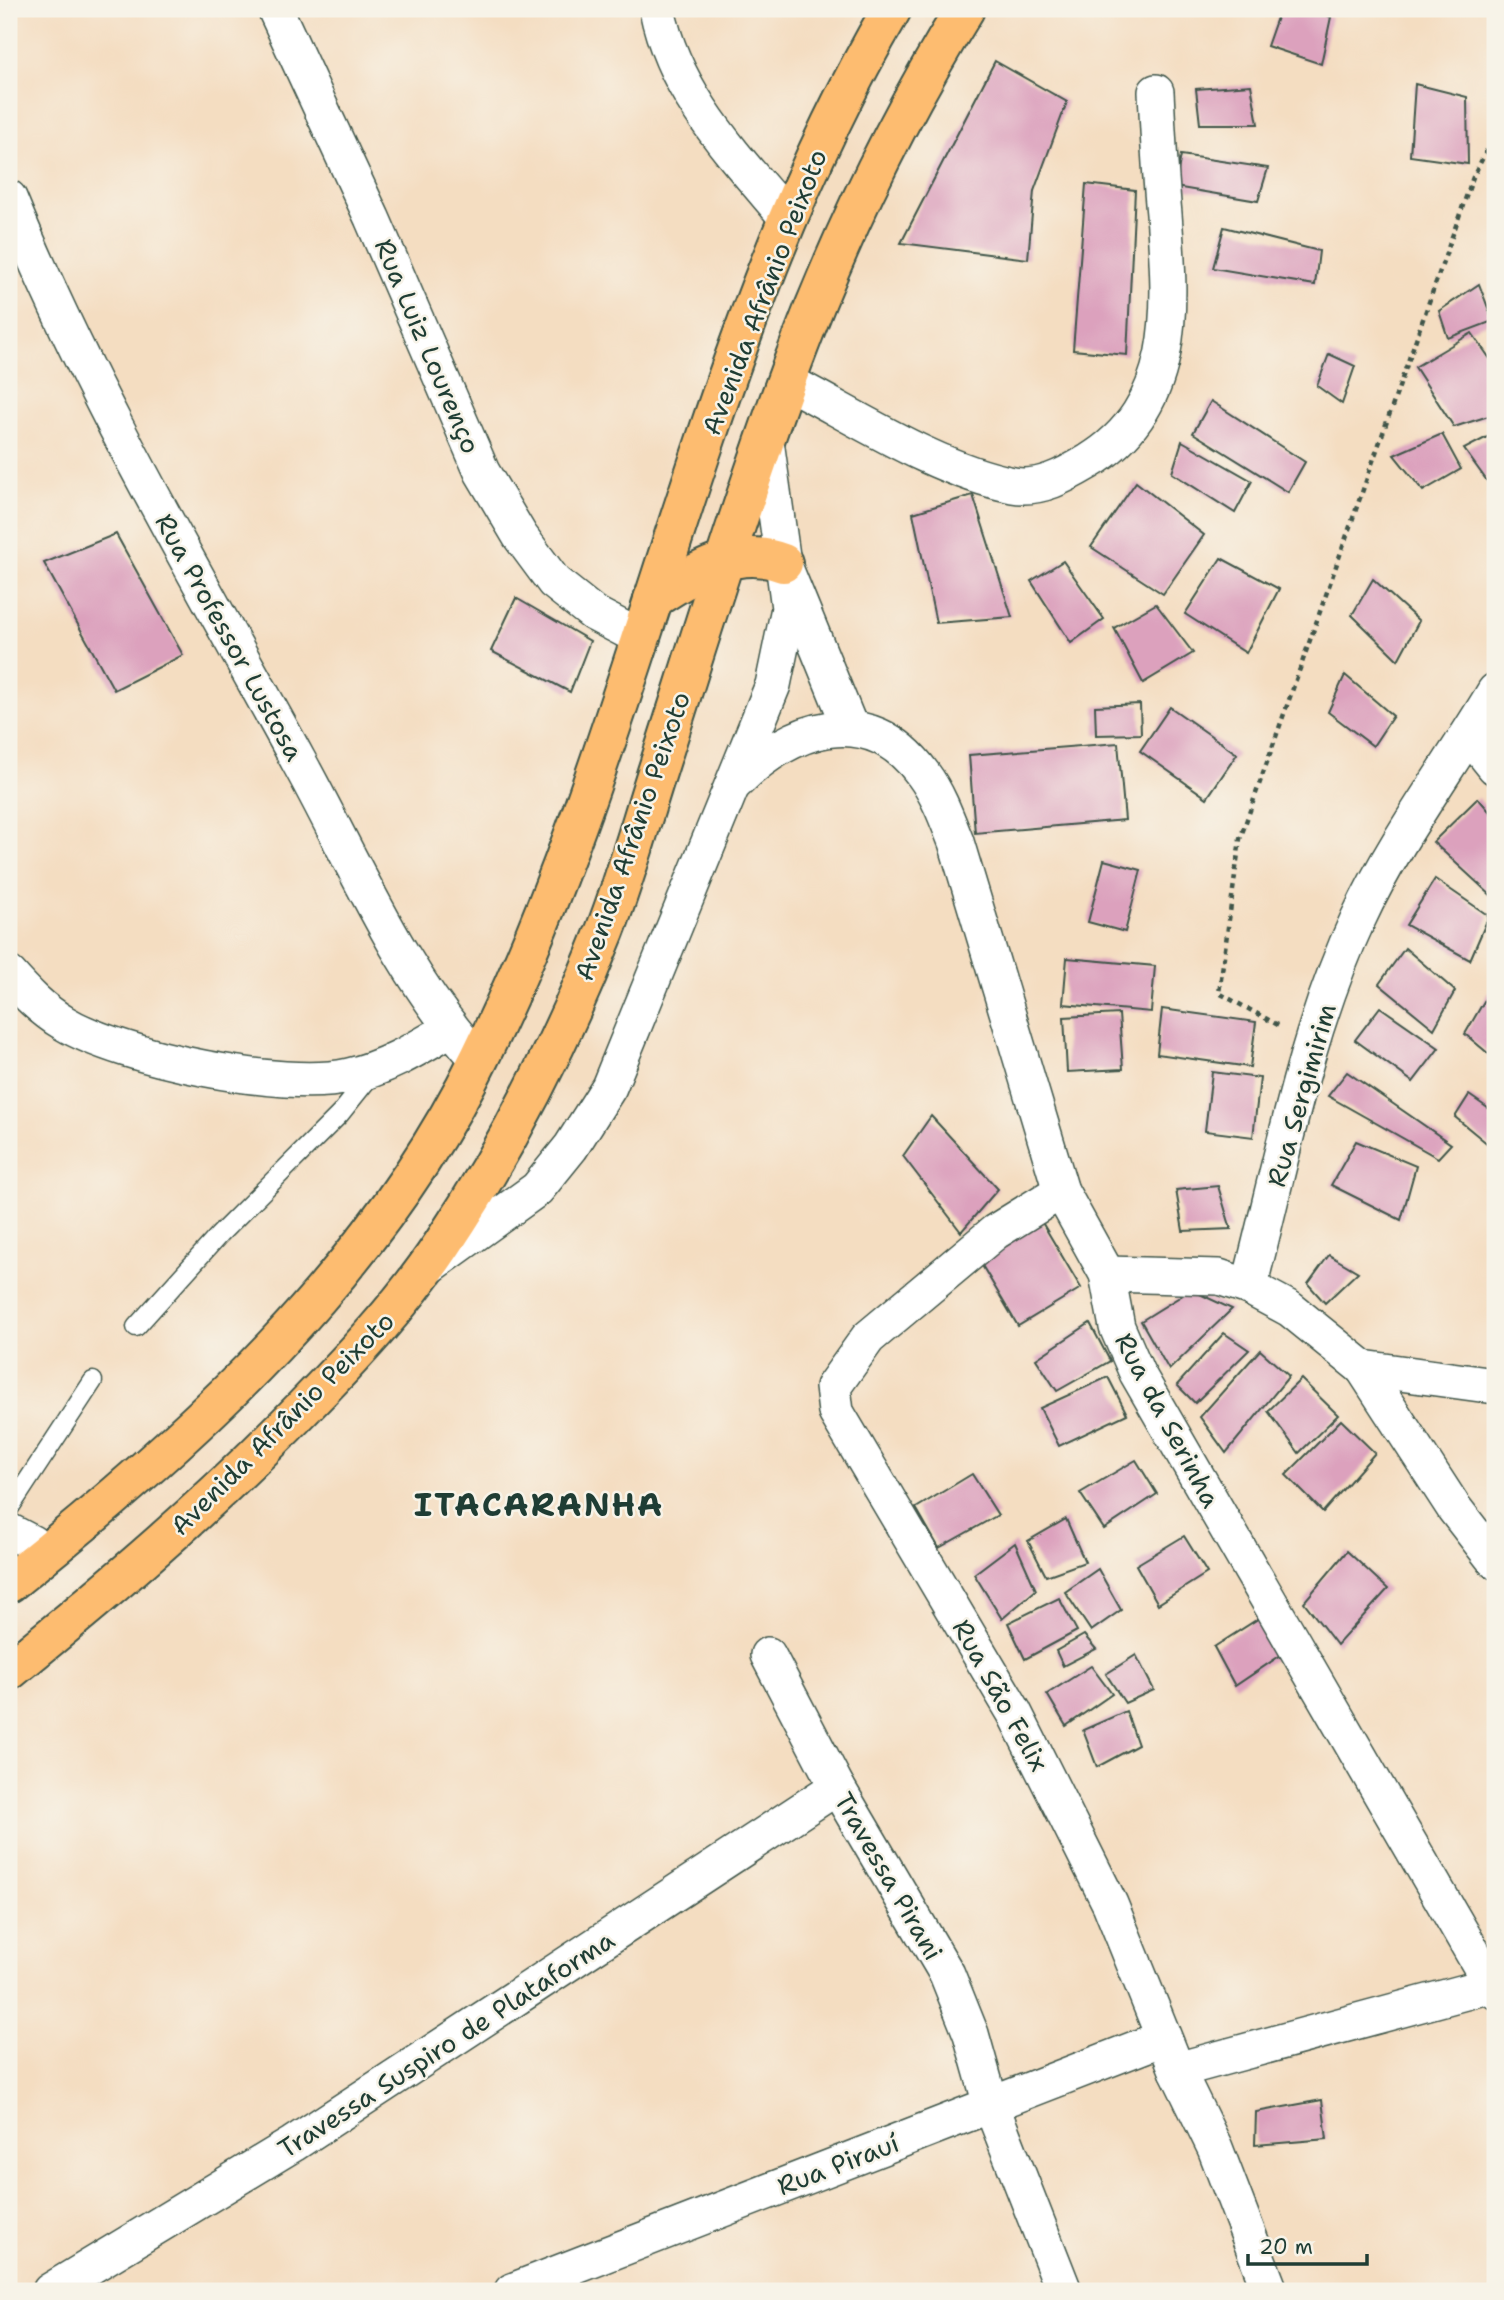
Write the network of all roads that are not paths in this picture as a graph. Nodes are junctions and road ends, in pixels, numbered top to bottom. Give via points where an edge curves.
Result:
1 (275, 9) edge
2 (657, 9) edge
3 (892, 9) edge
4 (965, 9) edge
5 (1156, 92) dead end
6 (9, 198) edge
7 (788, 219) junction
8 (786, 380) junction
9 (766, 441) junction
10 (726, 559) junction
11 (783, 563) junction
12 (653, 599) junction
13 (639, 637) junction
14 (1495, 691) edge
15 (850, 727) junction
16 (1470, 736) junction
17 (1495, 767) edge
18 (735, 783) junction
19 (9, 974) edge
20 (450, 1029) junction
21 (479, 1060) junction
22 (376, 1068) junction
23 (1061, 1191) junction
24 (425, 1270) junction
25 (1107, 1274) junction
26 (1249, 1287) junction
27 (136, 1327) dead end
28 (1363, 1368) junction
29 (93, 1381) dead end
30 (1495, 1386) edge
31 (9, 1509) edge
32 (9, 1531) edge
33 (44, 1555) junction
34 (1495, 1561) edge
35 (9, 1583) edge
36 (768, 1655) dead end
37 (9, 1671) edge
38 (837, 1787) junction
39 (1493, 1988) edge
40 (1163, 2038) junction
41 (1177, 2070) junction
42 (991, 2105) junction
43 (50, 2291) edge
44 (512, 2291) edge
45 (1064, 2291) edge
46 (1270, 2291) edge

1 - 13 street, Rua Luiz Lourenço via 482,472 554,582 593,612
2 - 7 street via 664,42 698,110
3 - 7 main road, Avenida Afrânio Peixoto via 832,118
4 - 8 main road, Avenida Afrânio Peixoto via 853,215
5 - 8 street via 1170,294 1162,366 1138,419 1105,452 1047,482 1016,485 933,457
6 - 20 street, Rua Professor Lustosa via 99,393 156,503 397,943
7 - 12 main road, Avenida Afrânio Peixoto
8 - 9 main road, Avenida Afrânio Peixoto
9 - 10 main road, Avenida Afrânio Peixoto
9 - 11 street
10 - 11 main road
10 - 12 main road
10 - 24 main road, Avenida Afrânio Peixoto via 606,929 523,1107
11 - 15 street
11 - 18 street via 787,630 773,685
12 - 13 main road, Avenida Afrânio Peixoto
13 - 21 main road, Avenida Afrânio Peixoto via 571,847
14 - 16 street, Rua Sergimirim
15 - 18 street, Rua da Serinha via 820,730 782,746
15 - 23 street, Rua da Serinha via 901,750 923,774 941,806 956,842
16 - 17 street
16 - 26 street, Rua Sergimirim via 1407,829 1357,920 1311,1043
18 - 24 street via 609,1087 571,1147 537,1189
19 - 22 street via 33,1002 65,1024 102,1040 196,1067 299,1081 348,1077
20 - 21 street, Rua Professor Lustosa
20 - 22 street
21 - 33 main road, Avenida Afrânio Peixoto via 421,1160 316,1301 190,1429
22 - 27 lane via 340,1114 219,1235
23 - 25 street, Rua da Serinha
23 - 40 street, Rua São Felix via 995,1232 868,1338 833,1387 834,1399 851,1442 1014,1712 1110,1904
24 - 37 main road, Avenida Afrânio Peixoto via 331,1379 229,1484 131,1572
25 - 26 street via 1219,1277
25 - 39 street, Rua da Serinha via 1117,1327 1137,1373
26 - 28 street via 1290,1309
28 - 30 street
28 - 34 street via 1454,1508
29 - 31 lane
32 - 33 street
33 - 35 main road, Avenida Afrânio Peixoto
36 - 38 street, Travessa Pirani
38 - 42 street, Travessa Pirani via 947,1974 971,2034
38 - 43 street, Travessa Suspiro de Plataforma via 293,2144
39 - 41 street
40 - 41 street, Rua São Felix
40 - 42 street, Rua Pirauí
41 - 46 street, Rua São Felix via 1215,2148
42 - 44 street, Rua Pirauí
42 - 45 street, Travessa Pirani

